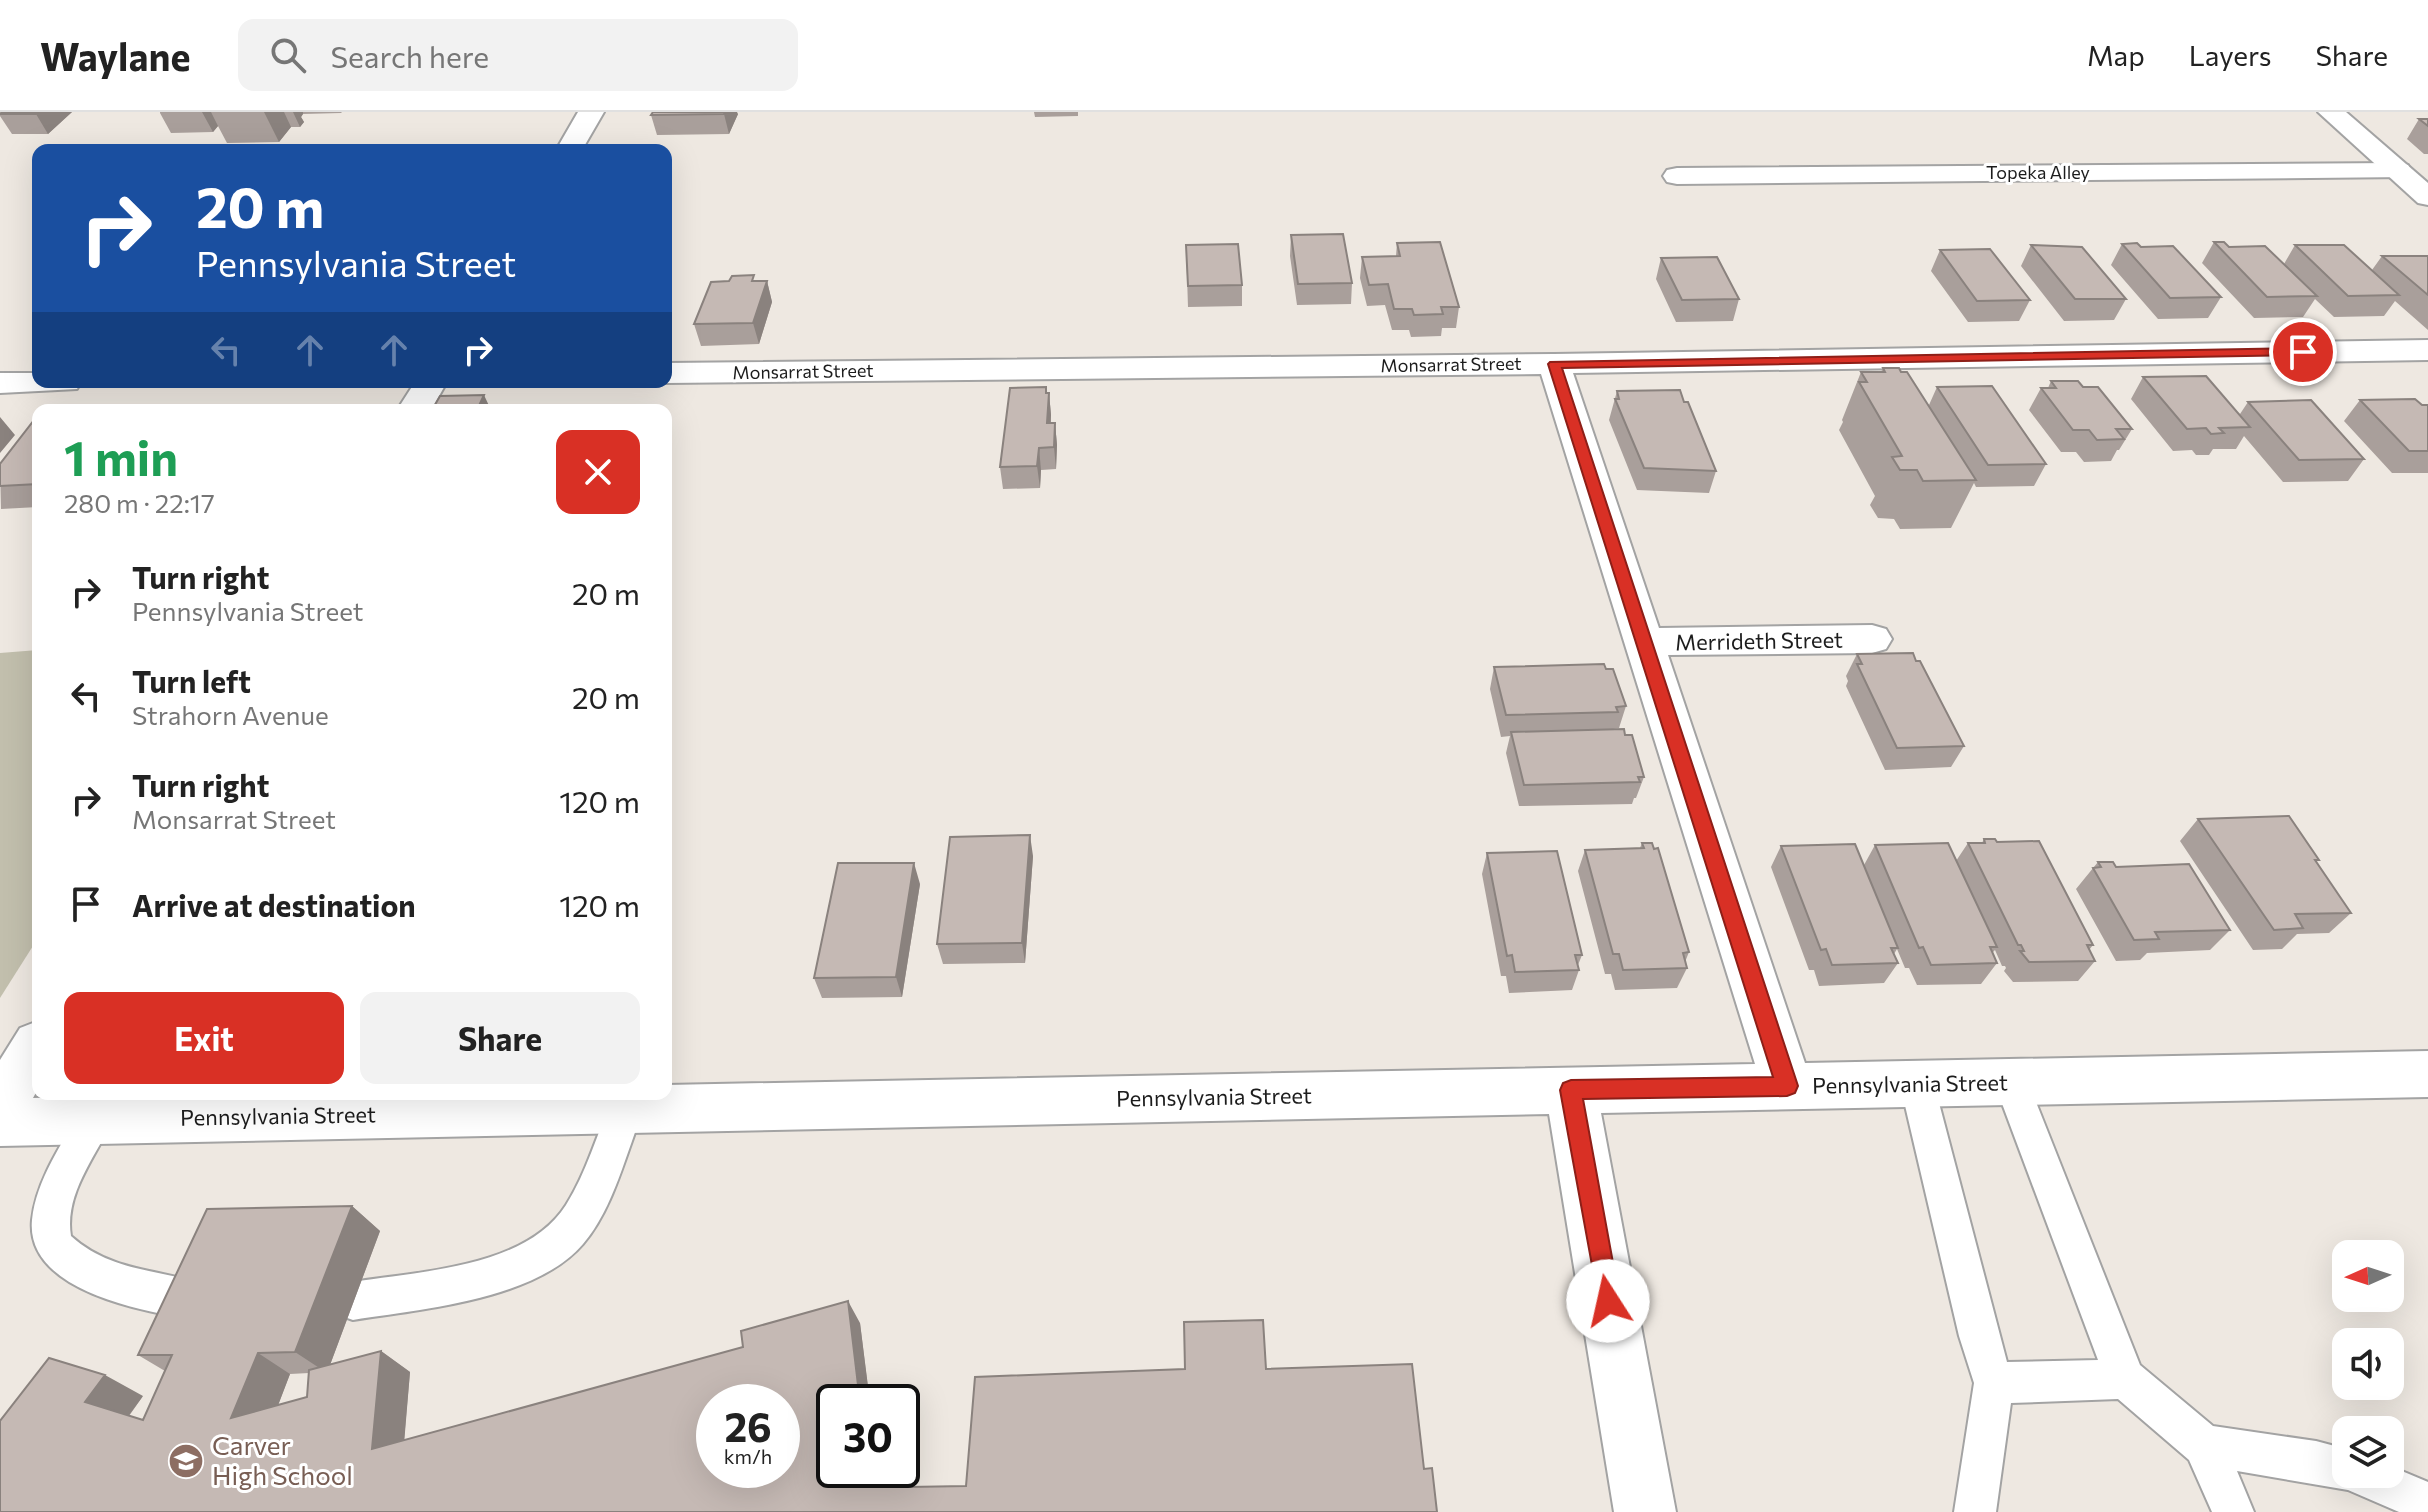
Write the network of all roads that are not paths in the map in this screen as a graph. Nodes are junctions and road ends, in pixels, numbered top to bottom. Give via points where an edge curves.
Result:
1 (591, 112) edge
2 (2331, 112) edge
3 (572, 144) edge
4 (2398, 171) junction
5 (1677, 176) dead end
6 (2428, 197) edge
7 (2428, 350) edge
8 (1554, 364) junction
9 (672, 373) edge
10 (0, 383) edge
11 (32, 383) edge
12 (1872, 639) dead end
13 (1646, 642) junction
14 (32, 1053) edge
15 (2428, 1074) edge
16 (2011, 1082) junction
17 (1917, 1084) junction
18 (1787, 1086) junction
19 (1571, 1090) junction
20 (0, 1106) edge
21 (626, 1109) junction
22 (95, 1120) junction
23 (0, 1122) edge
24 (353, 1301) dead end
25 (207, 1304) edge
26 (2125, 1379) junction
27 (1994, 1383) junction
28 (2204, 1445) junction
29 (2332, 1466) edge
30 (2392, 1488) edge
31 (2428, 1503) edge
32 (1645, 1512) edge
33 (1975, 1512) edge
34 (2233, 1512) edge

1 - 3 street
2 - 4 street
4 - 5 street, Topeka Alley
4 - 6 street
7 - 8 street, Monsarrat Street
8 - 9 street, Monsarrat Street
8 - 13 street
10 - 11 street
12 - 13 street, Merrideth Street
13 - 18 street
14 - 20 street
15 - 16 street, Pennsylvania Street
16 - 17 street, Pennsylvania Street
16 - 26 lane
17 - 18 street, Pennsylvania Street
17 - 27 lane
18 - 19 street, Pennsylvania Street
19 - 21 street, Pennsylvania Street
19 - 32 street
21 - 22 street, Pennsylvania Street
21 - 24 lane via 584,1208 569,1232 542,1255 500,1273
22 - 23 street, Pennsylvania Street
22 - 25 lane via 53,1206 50,1236 63,1257 146,1293
26 - 27 lane
26 - 28 lane
27 - 33 lane
28 - 29 lane
28 - 34 lane
30 - 31 lane

